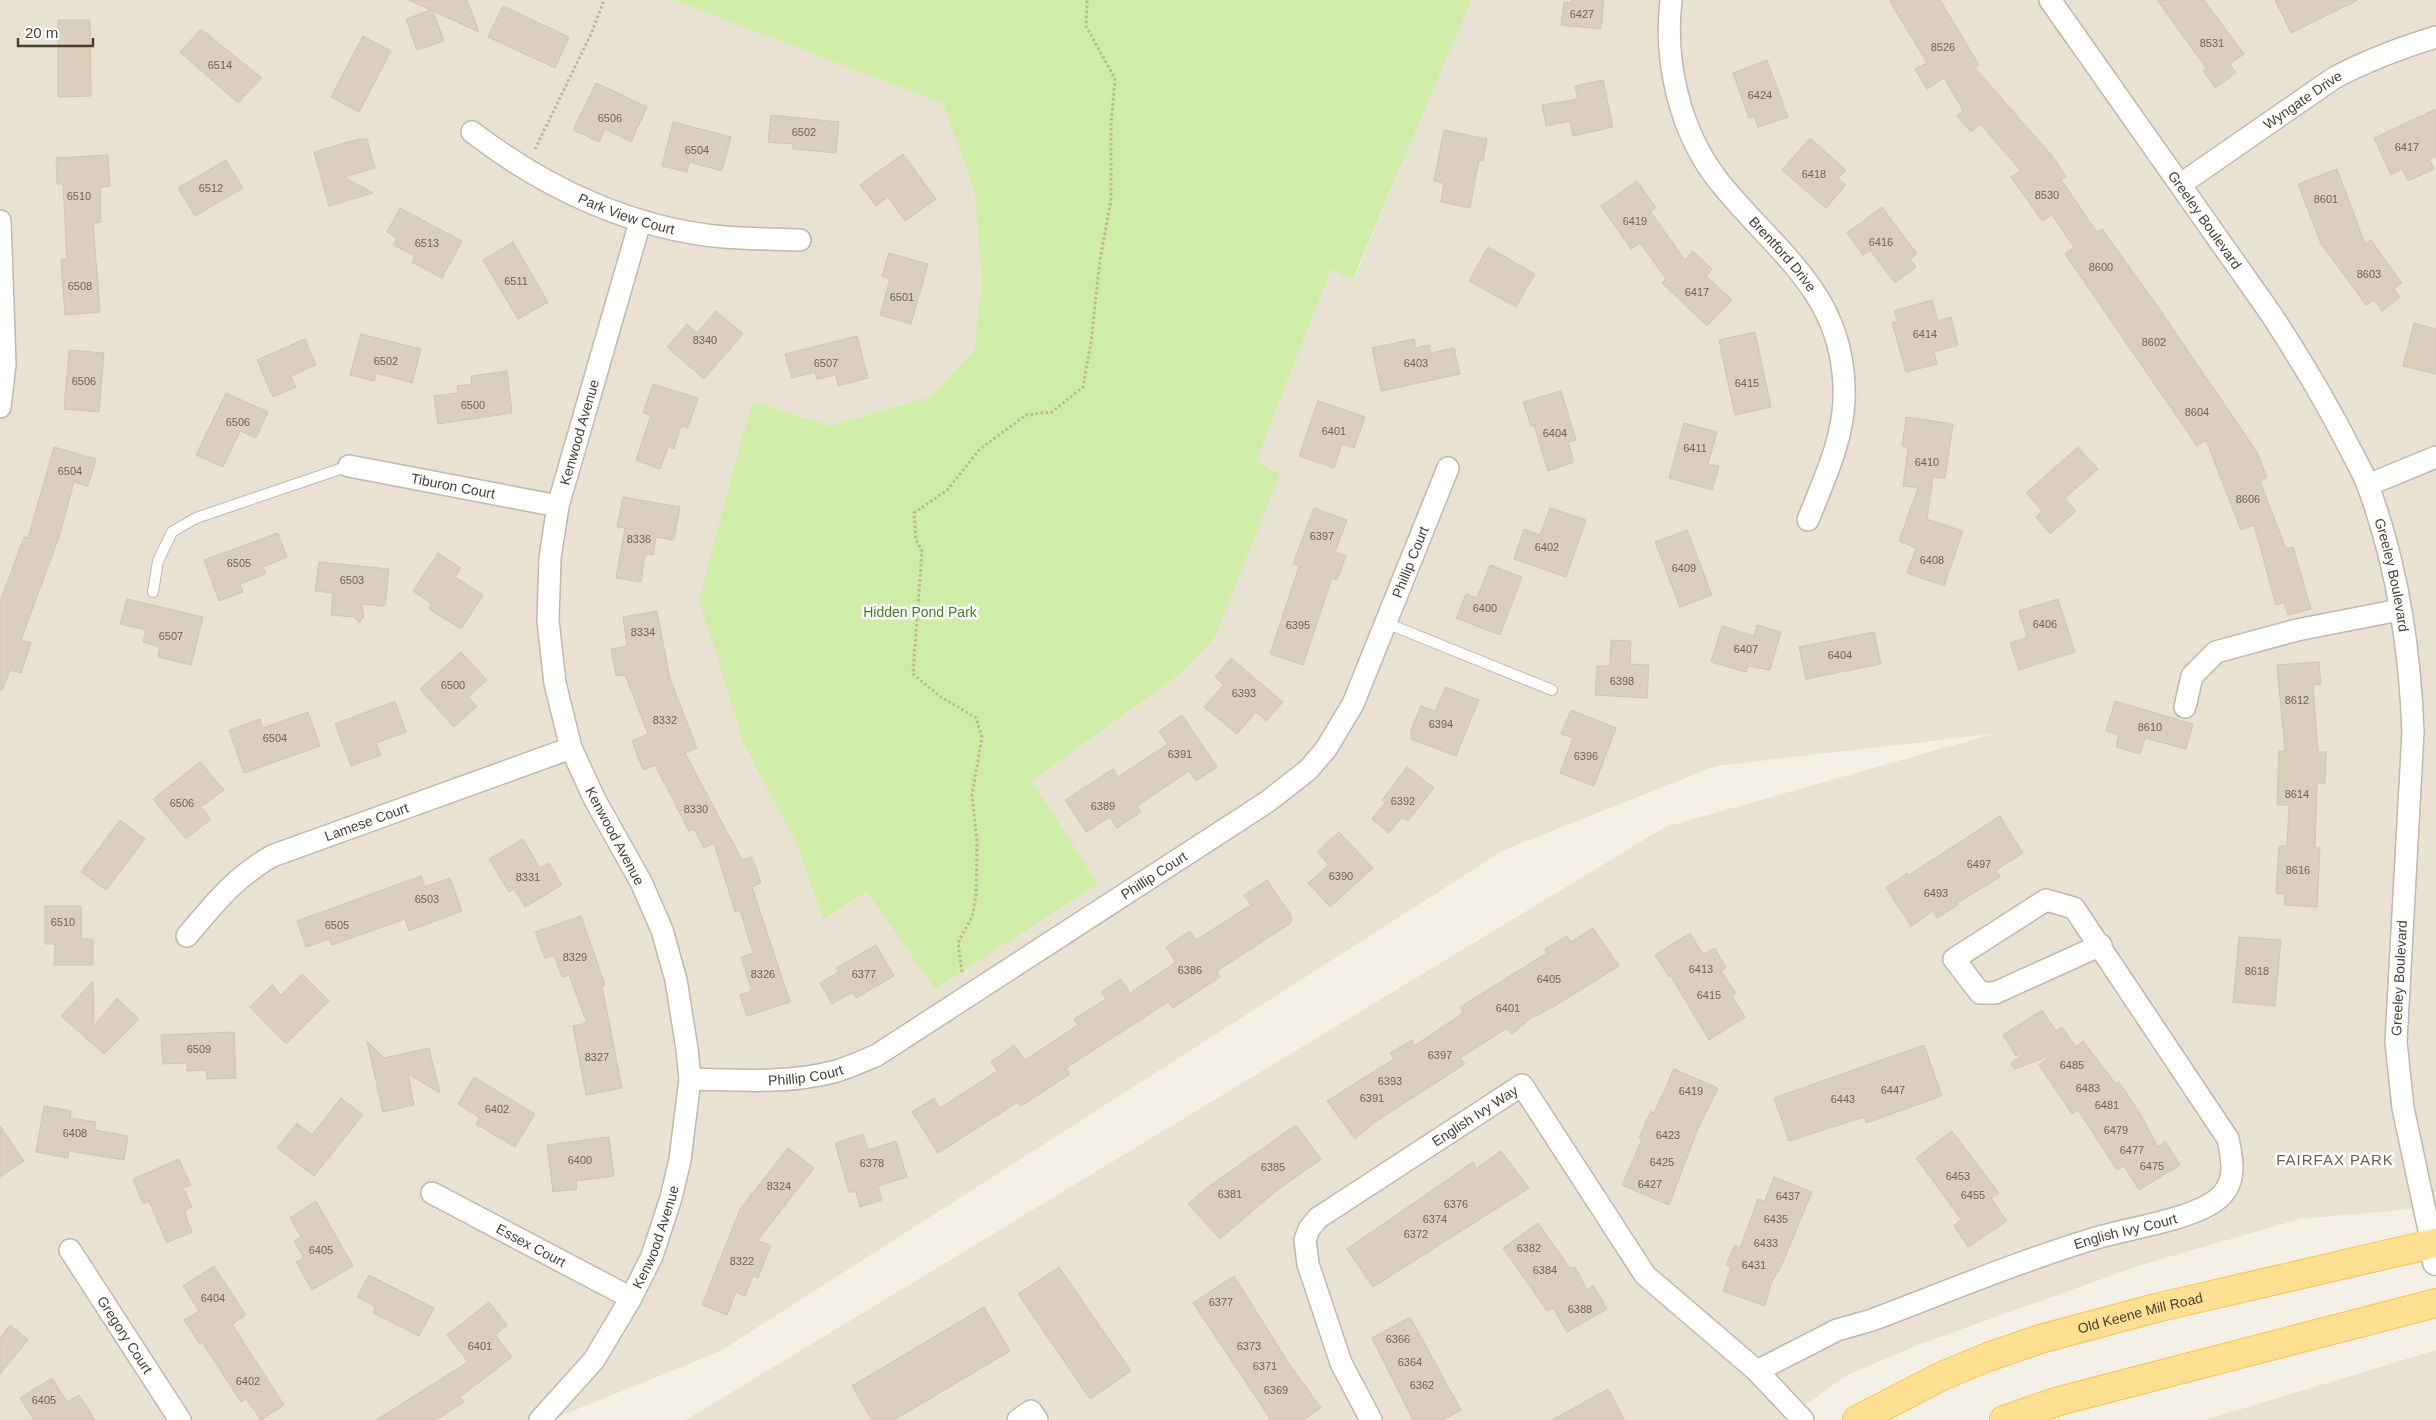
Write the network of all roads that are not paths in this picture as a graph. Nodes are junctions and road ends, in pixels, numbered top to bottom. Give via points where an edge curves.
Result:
1 (1671, 0) edge
2 (2050, 0) edge
3 (2436, 37) edge
4 (472, 132) dead end
5 (2180, 184) junction
6 (0, 221) edge
7 (640, 222) junction
8 (800, 240) dead end
9 (0, 407) edge
10 (2436, 457) edge
11 (349, 466) joint
12 (1448, 468) dead end
13 (2368, 485) junction
14 (558, 506) junction
15 (1808, 520) dead end
16 (152, 592) dead end
17 (2399, 610) junction
18 (1386, 623) junction
19 (1552, 690) dead end
20 (2185, 707) dead end
21 (571, 748) junction
22 (187, 936) dead end
23 (2101, 945) junction
24 (690, 1080) junction
25 (432, 1193) dead end
26 (2434, 1249) edge
27 (70, 1250) dead end
28 (631, 1298) junction
29 (2436, 1303) edge
30 (1757, 1372) junction
31 (180, 1420) edge
32 (540, 1420) edge
33 (1018, 1420) edge
34 (1037, 1420) edge
35 (1371, 1420) edge
36 (1803, 1420) edge
37 (1857, 1420) edge
38 (2004, 1420) edge

1 - 15 street, Brentford Drive via 1671,63 1691,136 1717,178 1809,282 1825,309 1837,342 1844,386 1841,423 1833,457
2 - 5 street, Greeley Boulevard
3 - 5 street, Wyngate Drive via 2372,60 2334,78
4 - 7 street, Park View Court via 525,169 570,193
5 - 13 street, Greeley Boulevard via 2302,361
6 - 9 street via 5,364
7 - 8 street, Park View Court via 723,237
7 - 14 street, Kenwood Avenue
10 - 13 street
11 - 14 street, Tiburon Court
11 - 16 lane via 196,518 172,532 158,561
12 - 18 street, Phillip Court
13 - 17 street, Greeley Boulevard via 2391,561
14 - 21 street, Kenwood Avenue via 550,558 548,620 555,682
17 - 20 street via 2297,630 2216,652 2192,676
17 - 26 street, Greeley Boulevard via 2411,684 2413,732 2396,1042 2403,1108
18 - 19 lane
18 - 24 street, Phillip Court via 1353,704 1326,749 1308,770 1267,802 877,1055 835,1072 801,1078
21 - 22 street, Lamese Court via 272,856 231,884
21 - 24 street, Kenwood Avenue via 595,800 641,882 662,930 676,980
23 - 23 street, English Ivy Court via 1994,994 1980,993 1954,959 2046,900 2074,908
23 - 30 street, English Ivy Court via 2228,1139 2232,1175 2221,1196 2199,1210 2096,1238 1837,1330
24 - 28 street, Kenwood Avenue via 680,1160 671,1198 652,1256
25 - 28 street, Essex Court
26 - 37 main road, Old Keene Mill Road via 2156,1308 2040,1339 1942,1376
27 - 31 street, Gregory Court
28 - 32 street, Kenwood Avenue via 594,1360
29 - 38 main road via 2069,1398
30 - 35 street, English Ivy Way via 1645,1275 1522,1085 1318,1218 1309,1229 1305,1240 1308,1264 1341,1363
30 - 36 street, English Ivy Way
33 - 34 street via 1031,1412

